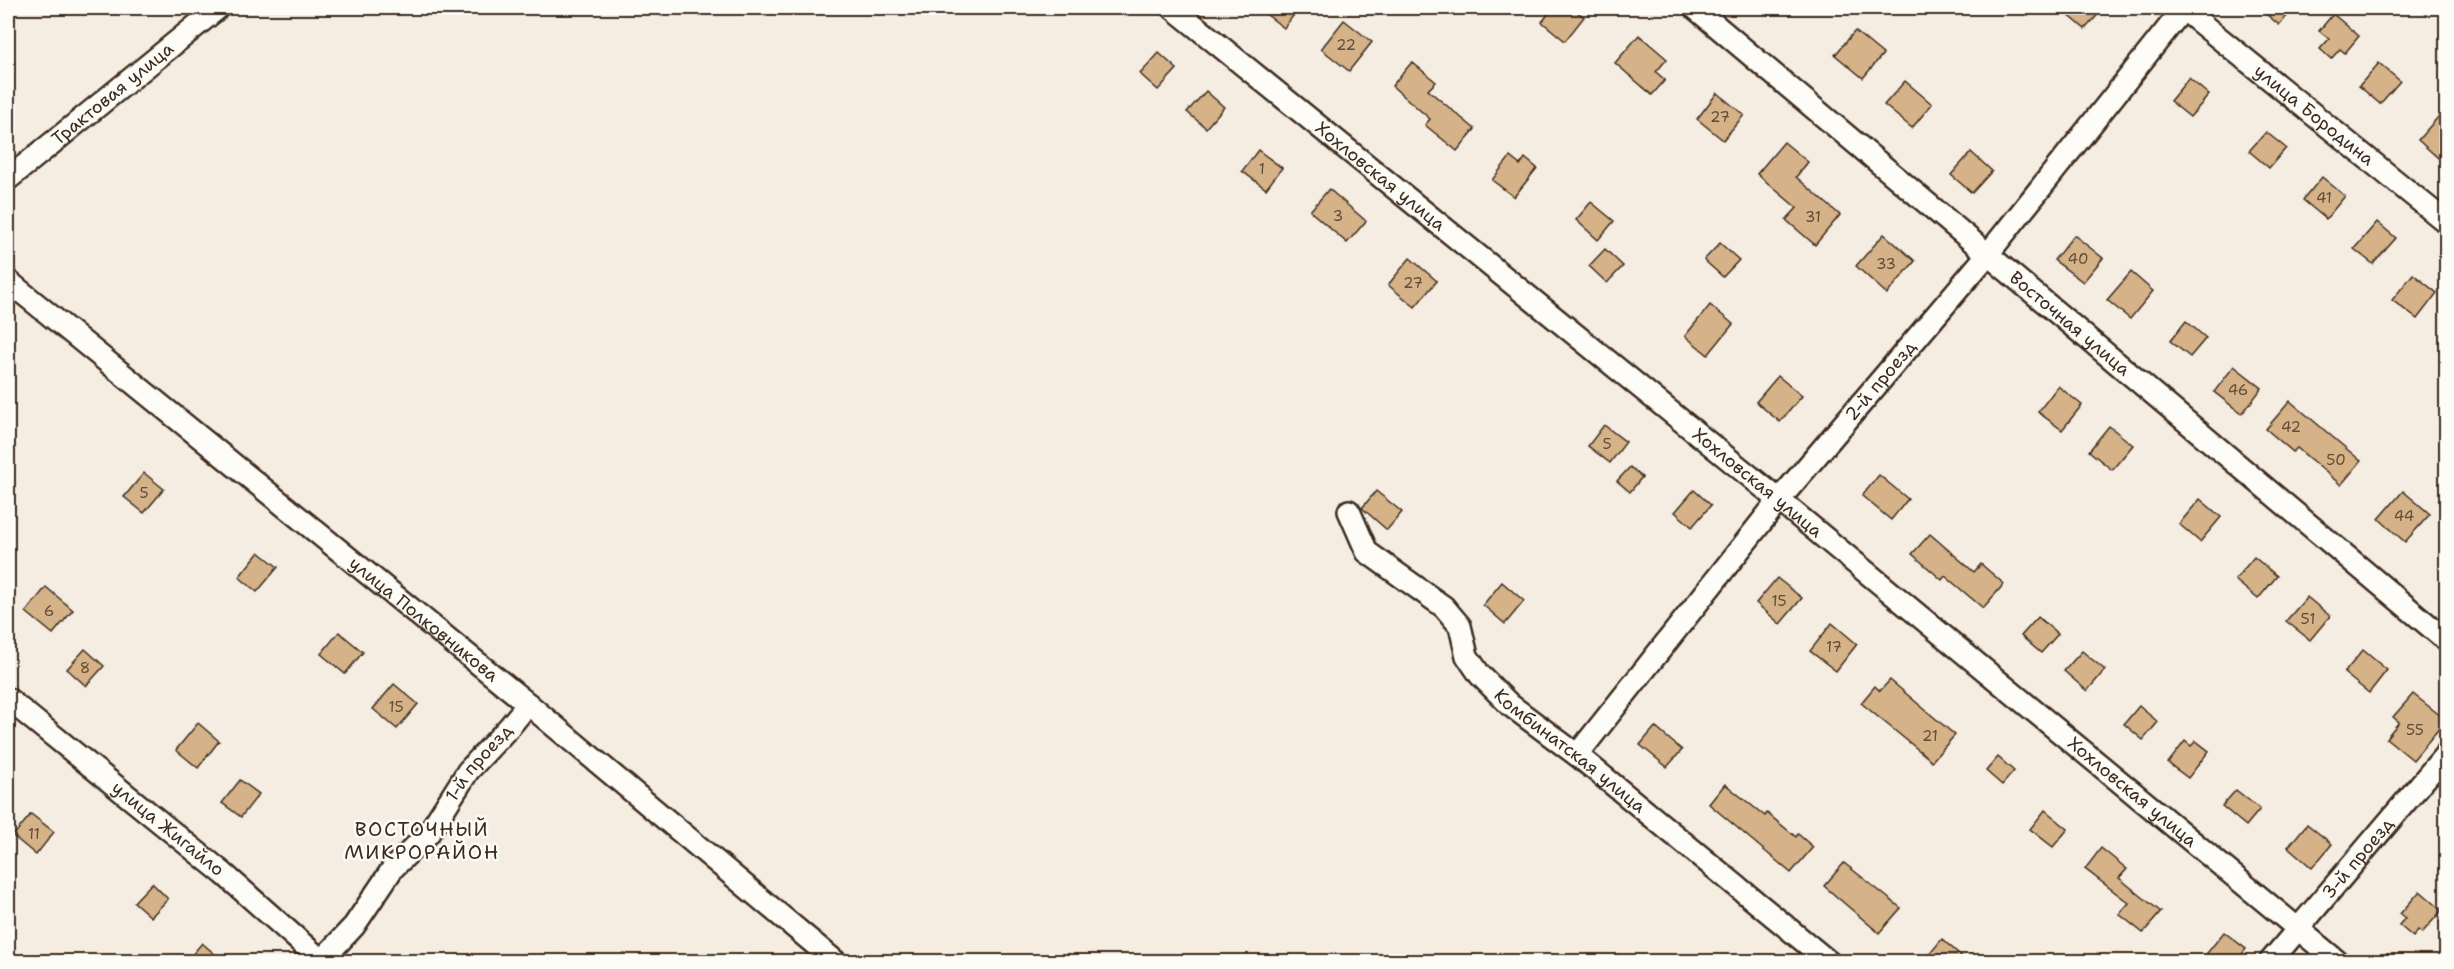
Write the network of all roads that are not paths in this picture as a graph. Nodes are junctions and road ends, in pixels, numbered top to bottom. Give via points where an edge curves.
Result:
1 (218, 8) edge
2 (1173, 8) edge
3 (1695, 8) edge
4 (2183, 8) edge
5 (8, 179) edge
6 (2446, 222) edge
7 (1988, 254) junction
8 (8, 280) edge
9 (1779, 500) junction
10 (1349, 511) dead end
11 (2446, 640) edge
12 (8, 699) edge
13 (528, 704) junction
14 (2446, 754) edge
15 (1577, 755) junction
16 (2297, 928) junction
17 (322, 961) edge
18 (836, 962) edge
19 (1829, 962) edge
20 (2270, 962) edge
21 (2338, 962) edge

1 - 5 street, Трактовая улица
2 - 9 street, Хохловская улица
3 - 7 street, Восточная улица
4 - 6 street, улица Бородина
4 - 7 street, 2-й проезд
7 - 9 street, 2-й проезд
7 - 11 street, Восточная улица
8 - 13 street, улица Полковникова
9 - 15 street, 2-й проезд
9 - 16 street, Хохловская улица
10 - 15 street, Комбинатская улица via 1367,552 1444,608 1460,626 1467,656 1480,675 1510,705
12 - 17 street, улица Жигайло via 224,874
13 - 17 street, 1-й проезд via 468,771 428,834 393,868 354,926
13 - 18 street, улица Полковникова
14 - 16 street, 3-й проезд
15 - 19 street, Комбинатская улица
16 - 20 street, 3-й проезд
16 - 21 street, Хохловская улица

